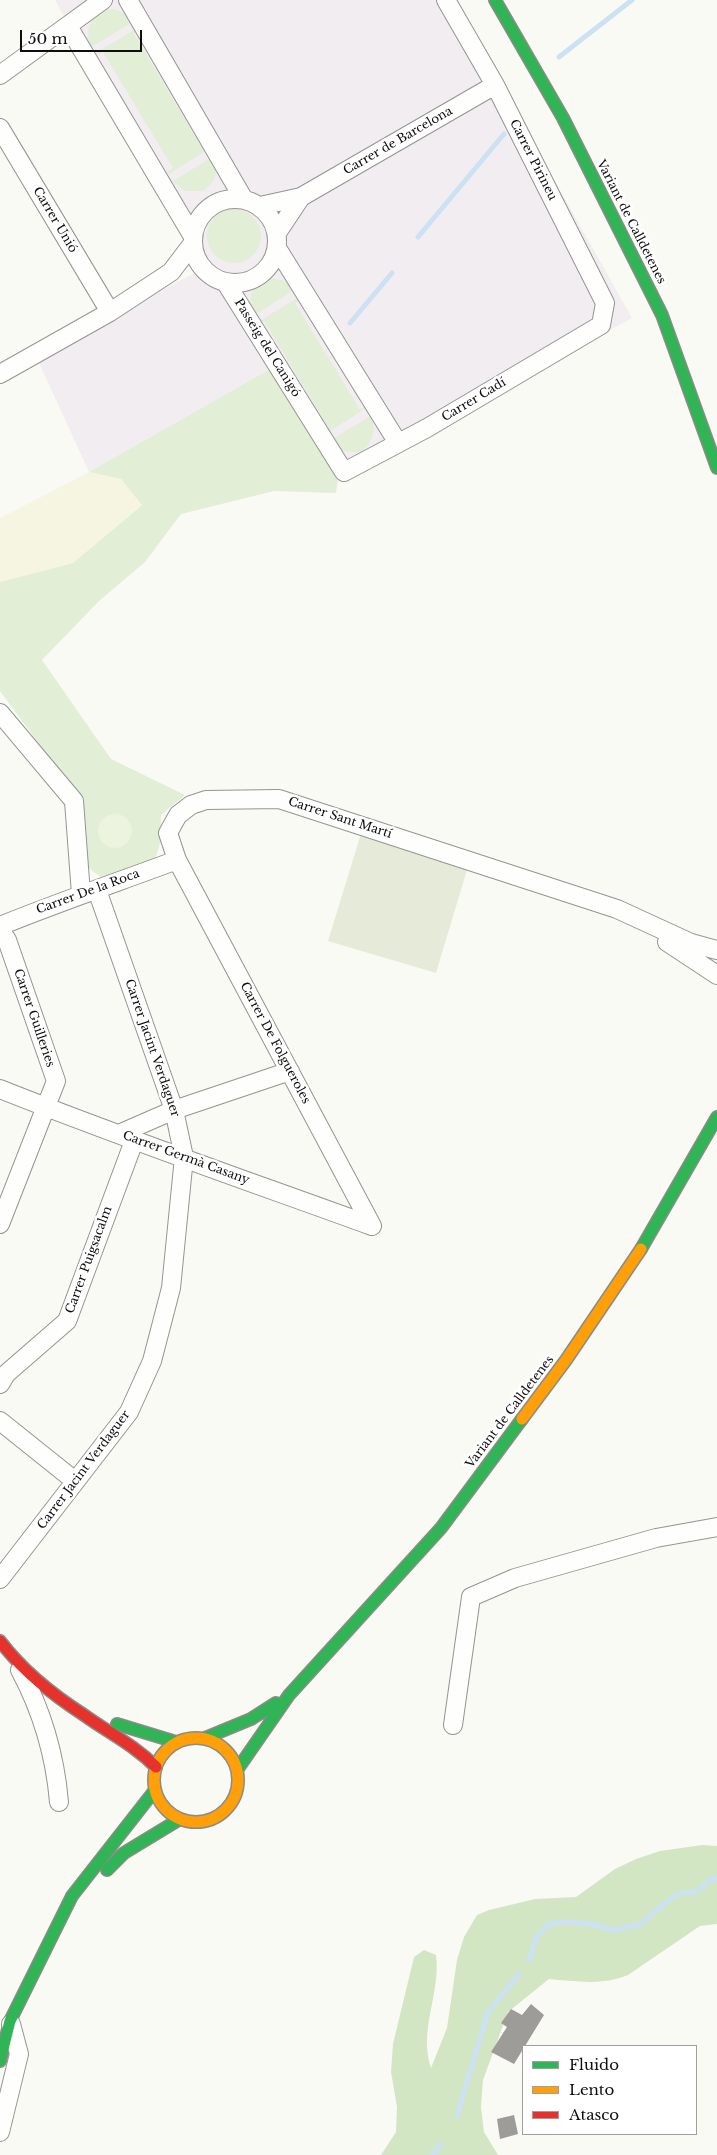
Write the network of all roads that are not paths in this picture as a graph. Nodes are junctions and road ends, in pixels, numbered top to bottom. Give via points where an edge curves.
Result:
1 (103, 0) edge
2 (128, 0) edge
3 (446, 0) edge
4 (495, 0) edge
5 (68, 26) junction
6 (0, 75) edge
7 (496, 85) junction
8 (0, 128) edge
9 (301, 197) junction
10 (243, 198) junction
11 (260, 206) junction
12 (192, 239) junction
13 (277, 240) junction
14 (203, 269) junction
15 (171, 272) junction
16 (226, 283) junction
17 (110, 312) junction
18 (602, 325) joint
19 (0, 374) edge
20 (398, 443) junction
21 (717, 468) edge
22 (344, 472) joint
23 (0, 714) edge
24 (177, 860) junction
25 (547, 885) junction
26 (89, 892) junction
27 (0, 928) edge
28 (717, 950) edge
29 (717, 975) edge
30 (290, 1072) junction
31 (0, 1090) edge
32 (45, 1107) junction
33 (174, 1110) junction
34 (717, 1117) edge
35 (127, 1138) junction
36 (184, 1157) junction
37 (0, 1224) edge
38 (372, 1226) joint
39 (0, 1384) edge
40 (0, 1421) edge
41 (75, 1481) junction
42 (717, 1527) edge
43 (0, 1579) edge
44 (0, 1641) edge
45 (15, 1661) junction
46 (52, 1691) junction
47 (289, 1695) junction
48 (453, 1725) dead end
49 (205, 1738) junction
50 (176, 1742) junction
51 (156, 1767) junction
52 (237, 1770) junction
53 (155, 1790) junction
54 (59, 1802) dead end
55 (180, 1819) junction
56 (60, 1918) junction
57 (10, 2021) junction
58 (0, 2061) edge
59 (0, 2132) edge

1 - 5 street
2 - 10 street
3 - 7 street, Carrer Pirineu
4 - 21 street, Variant de Calldetenes via 563,118 662,315
5 - 6 street
5 - 12 street
7 - 9 street, Carrer de Barcelona
7 - 18 street, Carrer Pirineu via 605,303
8 - 17 street, Carrer Unió
9 - 11 street, Carrer de Barcelona
9 - 13 street, Carrer de Barcelona
10 - 11 street
10 - 12 street via 226,198 204,211
11 - 13 street via 265,210
12 - 14 street via 194,252
12 - 15 street
13 - 16 street, Passeig del Canigó via 273,261 263,273 240,283
13 - 20 street
14 - 15 street
14 - 16 street
15 - 17 street
16 - 22 street, Passeig del Canigó
17 - 19 street
18 - 20 street, Carrer Cadí
20 - 22 street, Carrer Cadí
23 - 26 street, Carrer Jacint Verdaguer via 74,801
24 - 25 street, Carrer Sant Martí via 168,833 178,815 191,805 206,800 279,798
24 - 26 street, Carrer De la Roca
24 - 30 street, Carrer De Folgueroles
25 - 28 street, Carrer Sant Martí via 617,909
25 - 29 street, Carrer Sant Martí via 640,925 708,966
26 - 27 street, Carrer De la Roca
26 - 33 street, Carrer Jacint Verdaguer
27 - 32 street, Carrer Guilleries via 56,1081
30 - 33 street
30 - 38 street, Carrer De Folgueroles
31 - 32 street, Carrer Germà Casany
32 - 35 street, Carrer Germà Casany
32 - 37 street, Carrer Guilleries
33 - 35 street
33 - 36 street, Carrer Jacint Verdaguer
34 - 47 street, Variant de Calldetenes via 642,1248 566,1360 441,1528
35 - 36 street, Carrer Germà Casany
35 - 39 street, Carrer Puigsacalm via 67,1321 6,1374
36 - 38 street, Carrer Germà Casany
36 - 41 street, Carrer Jacint Verdaguer via 171,1288 152,1361 129,1412
40 - 41 street
41 - 43 street, Carrer Jacint Verdaguer
42 - 48 street via 656,1538 515,1578 471,1597
44 - 45 street, Variant de Calldetenes
45 - 46 street, Variant de Calldetenes
45 - 54 street via 31,1690 49,1738
46 - 50 street, Variant de Calldetenes via 78,1701 120,1726
46 - 51 street, Variant de Calldetenes via 83,1715 138,1748
47 - 49 street, Variant de Calldetenes via 251,1719
47 - 52 street, Variant de Calldetenes
49 - 50 street, Variant de Calldetenes
49 - 52 street via 226,1750
50 - 51 street via 162,1755
51 - 53 street
52 - 55 street, Variant de Calldetenes via 237,1789 225,1810 204,1821
53 - 55 street via 166,1810
53 - 56 street via 72,1896
55 - 56 street via 124,1853
56 - 57 street
57 - 58 street
57 - 59 street via 19,2054

